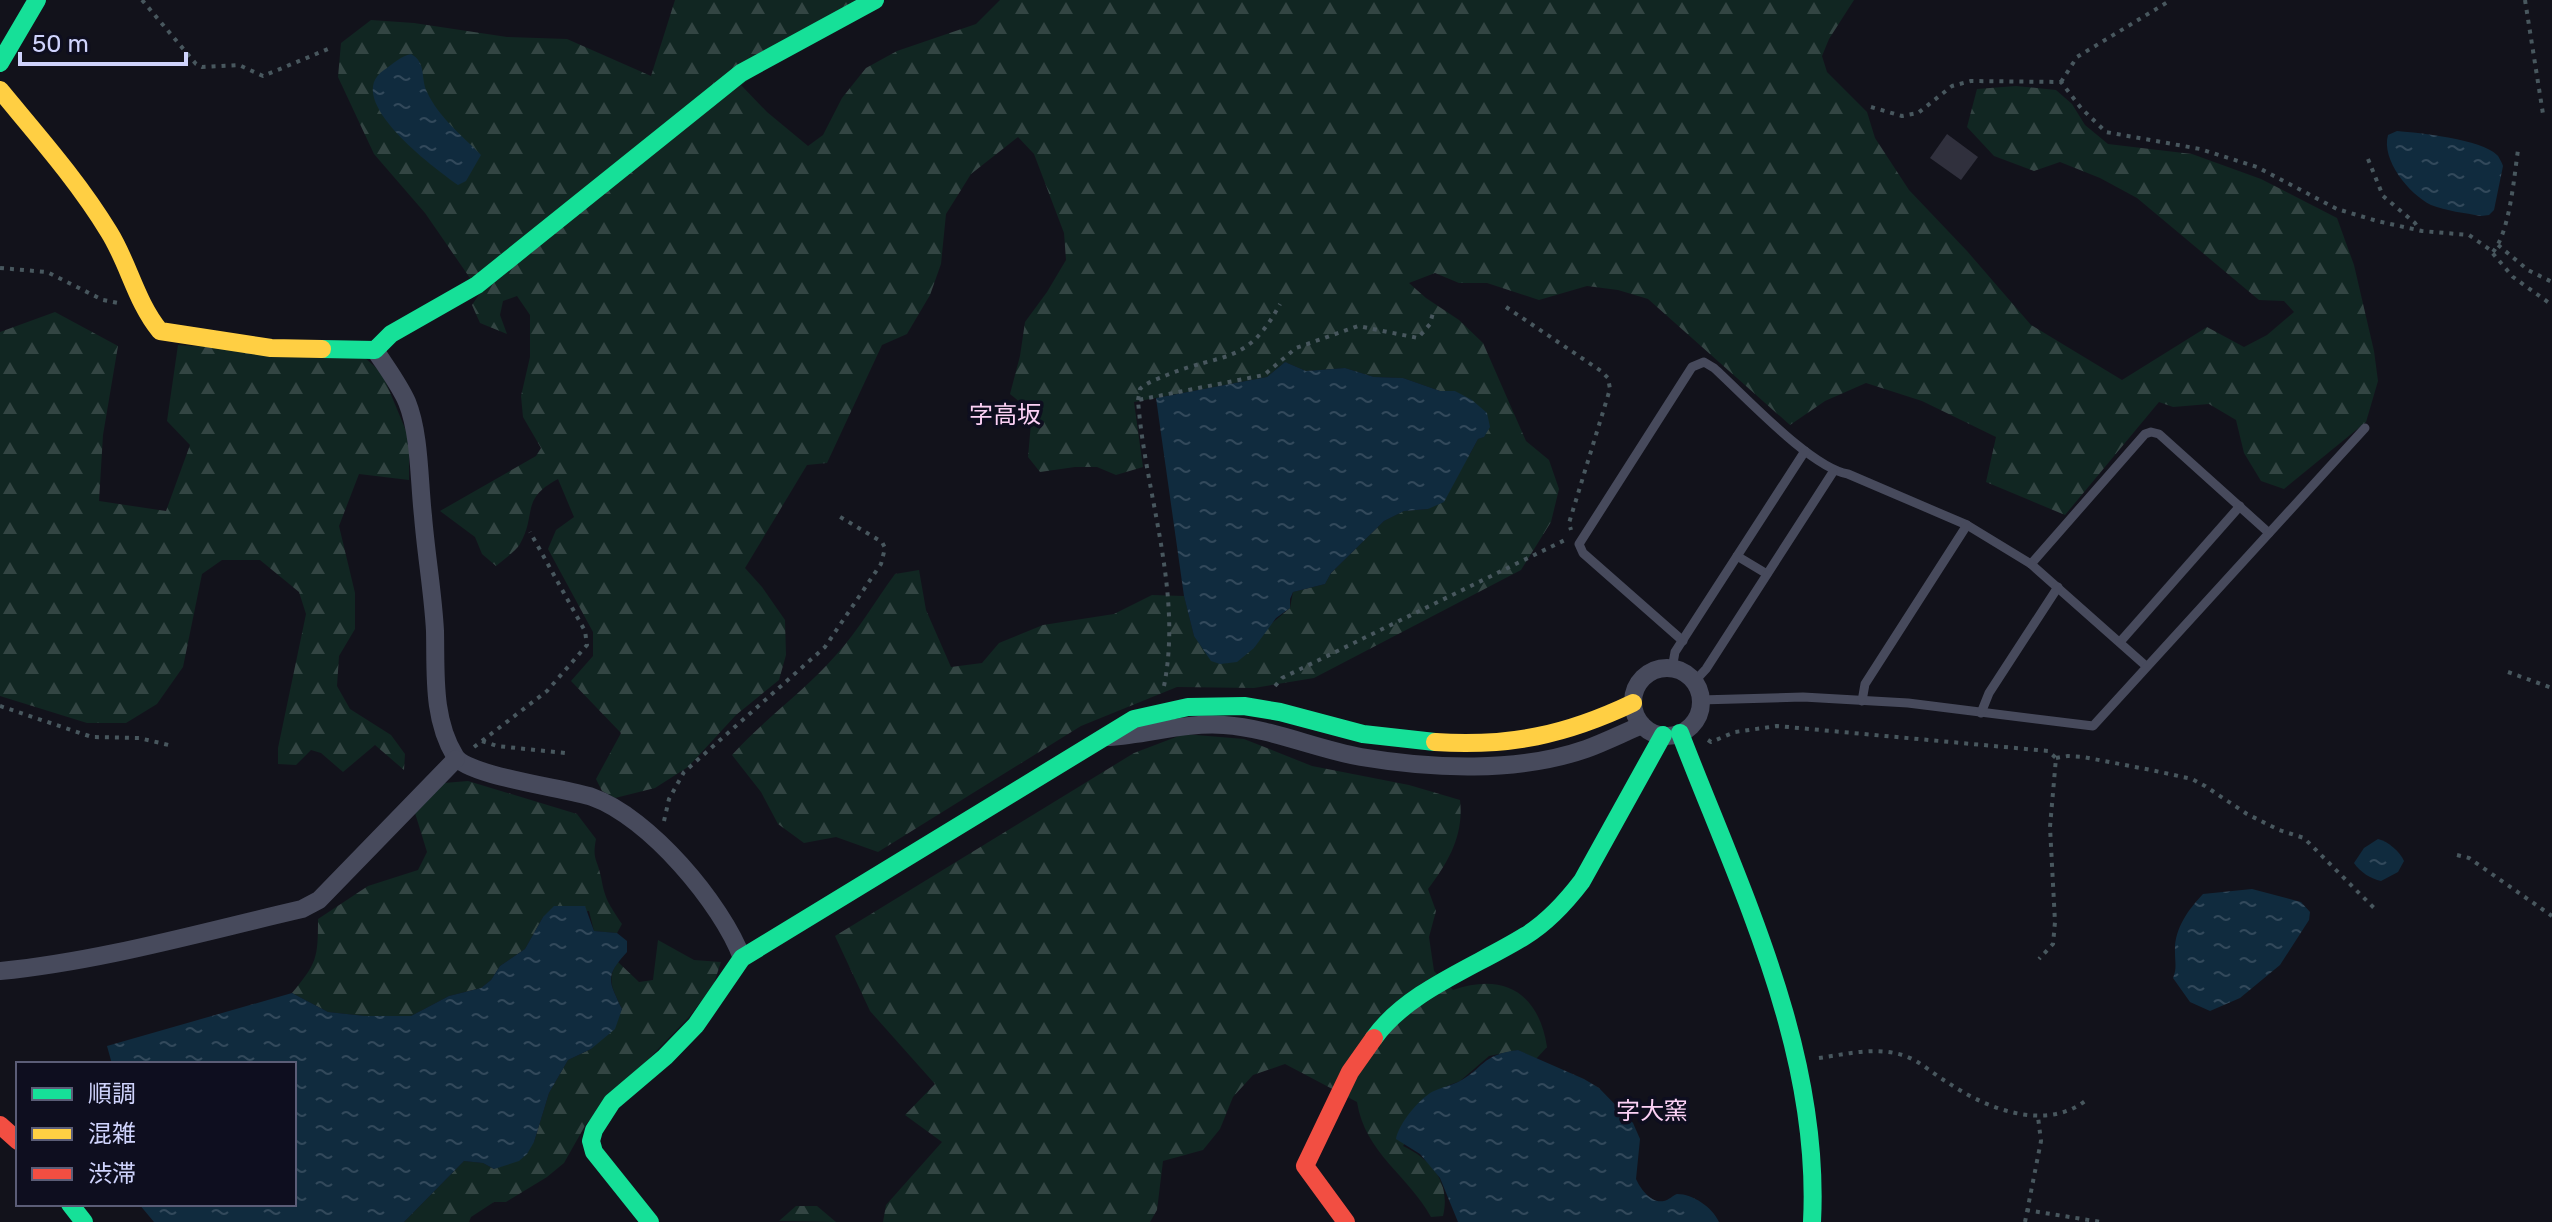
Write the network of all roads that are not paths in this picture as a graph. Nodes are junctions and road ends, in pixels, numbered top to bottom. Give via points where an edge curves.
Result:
1 (37, 0) edge
2 (875, 0) edge
3 (0, 63) edge
4 (0, 90) edge
5 (375, 350) junction
6 (2365, 428) dead end
7 (1805, 451) junction
8 (1833, 472) junction
9 (2240, 506) junction
10 (1967, 525) junction
11 (2269, 533) junction
12 (1737, 556) junction
13 (2031, 564) junction
14 (1767, 574) junction
15 (2058, 587) junction
16 (1683, 641) junction
17 (2120, 642) junction
18 (2146, 666) junction
19 (1672, 669) junction
20 (1697, 691) junction
21 (1862, 701) junction
22 (1633, 703) junction
23 (1981, 713) junction
24 (1303, 720) junction
25 (1642, 725) junction
26 (1577, 728) junction
27 (1677, 731) junction
28 (1385, 736) junction
29 (1105, 737) junction
30 (1297, 743) junction
31 (1584, 750) junction
32 (456, 759) junction
33 (1381, 759) junction
34 (742, 958) junction
35 (0, 971) edge
36 (0, 1125) edge
37 (16, 1139) edge
38 (72, 1206) edge
39 (84, 1222) edge
40 (650, 1222) edge
41 (1346, 1222) edge
42 (1812, 1222) edge

1 - 3 street
2 - 5 street via 741,73 477,285 391,334
4 - 5 street via 101,222 122,255 148,318 160,331 271,348
5 - 32 street via 409,410 435,631 440,723
6 - 11 lane
7 - 8 lane
7 - 12 lane
7 - 16 lane via 1714,368 1704,362 1692,367 1579,544
8 - 10 lane
8 - 14 lane
9 - 11 lane
9 - 13 lane via 2151,432
9 - 17 lane
10 - 13 lane
10 - 21 lane via 1865,684
11 - 18 lane
12 - 14 lane
12 - 16 lane
13 - 15 lane
14 - 20 lane
15 - 17 lane
15 - 23 lane
16 - 19 lane
17 - 18 lane
18 - 23 lane via 2093,726
19 - 20 street via 1687,675
19 - 22 street via 1647,674 1637,685
20 - 21 lane
20 - 27 street via 1697,718
21 - 23 lane
22 - 25 street
22 - 26 street
24 - 28 street
24 - 29 street via 1264,709 1201,706 1134,719
24 - 30 street
25 - 27 street via 1656,734
25 - 31 street
26 - 28 street via 1487,743
26 - 31 street
27 - 41 street via 1582,881 1550,918 1412,1001 1363,1051 1305,1166
27 - 42 street via 1775,979 1797,1063 1810,1158
28 - 33 street
29 - 30 street via 1202,724 1247,728
29 - 34 street
30 - 33 street
31 - 33 street via 1488,766
32 - 34 street via 477,771 594,798 625,815 658,840 733,933
32 - 35 street via 319,900 302,909 54,966
34 - 40 street via 696,1025 612,1102 594,1130 594,1152
36 - 37 street
38 - 39 street

